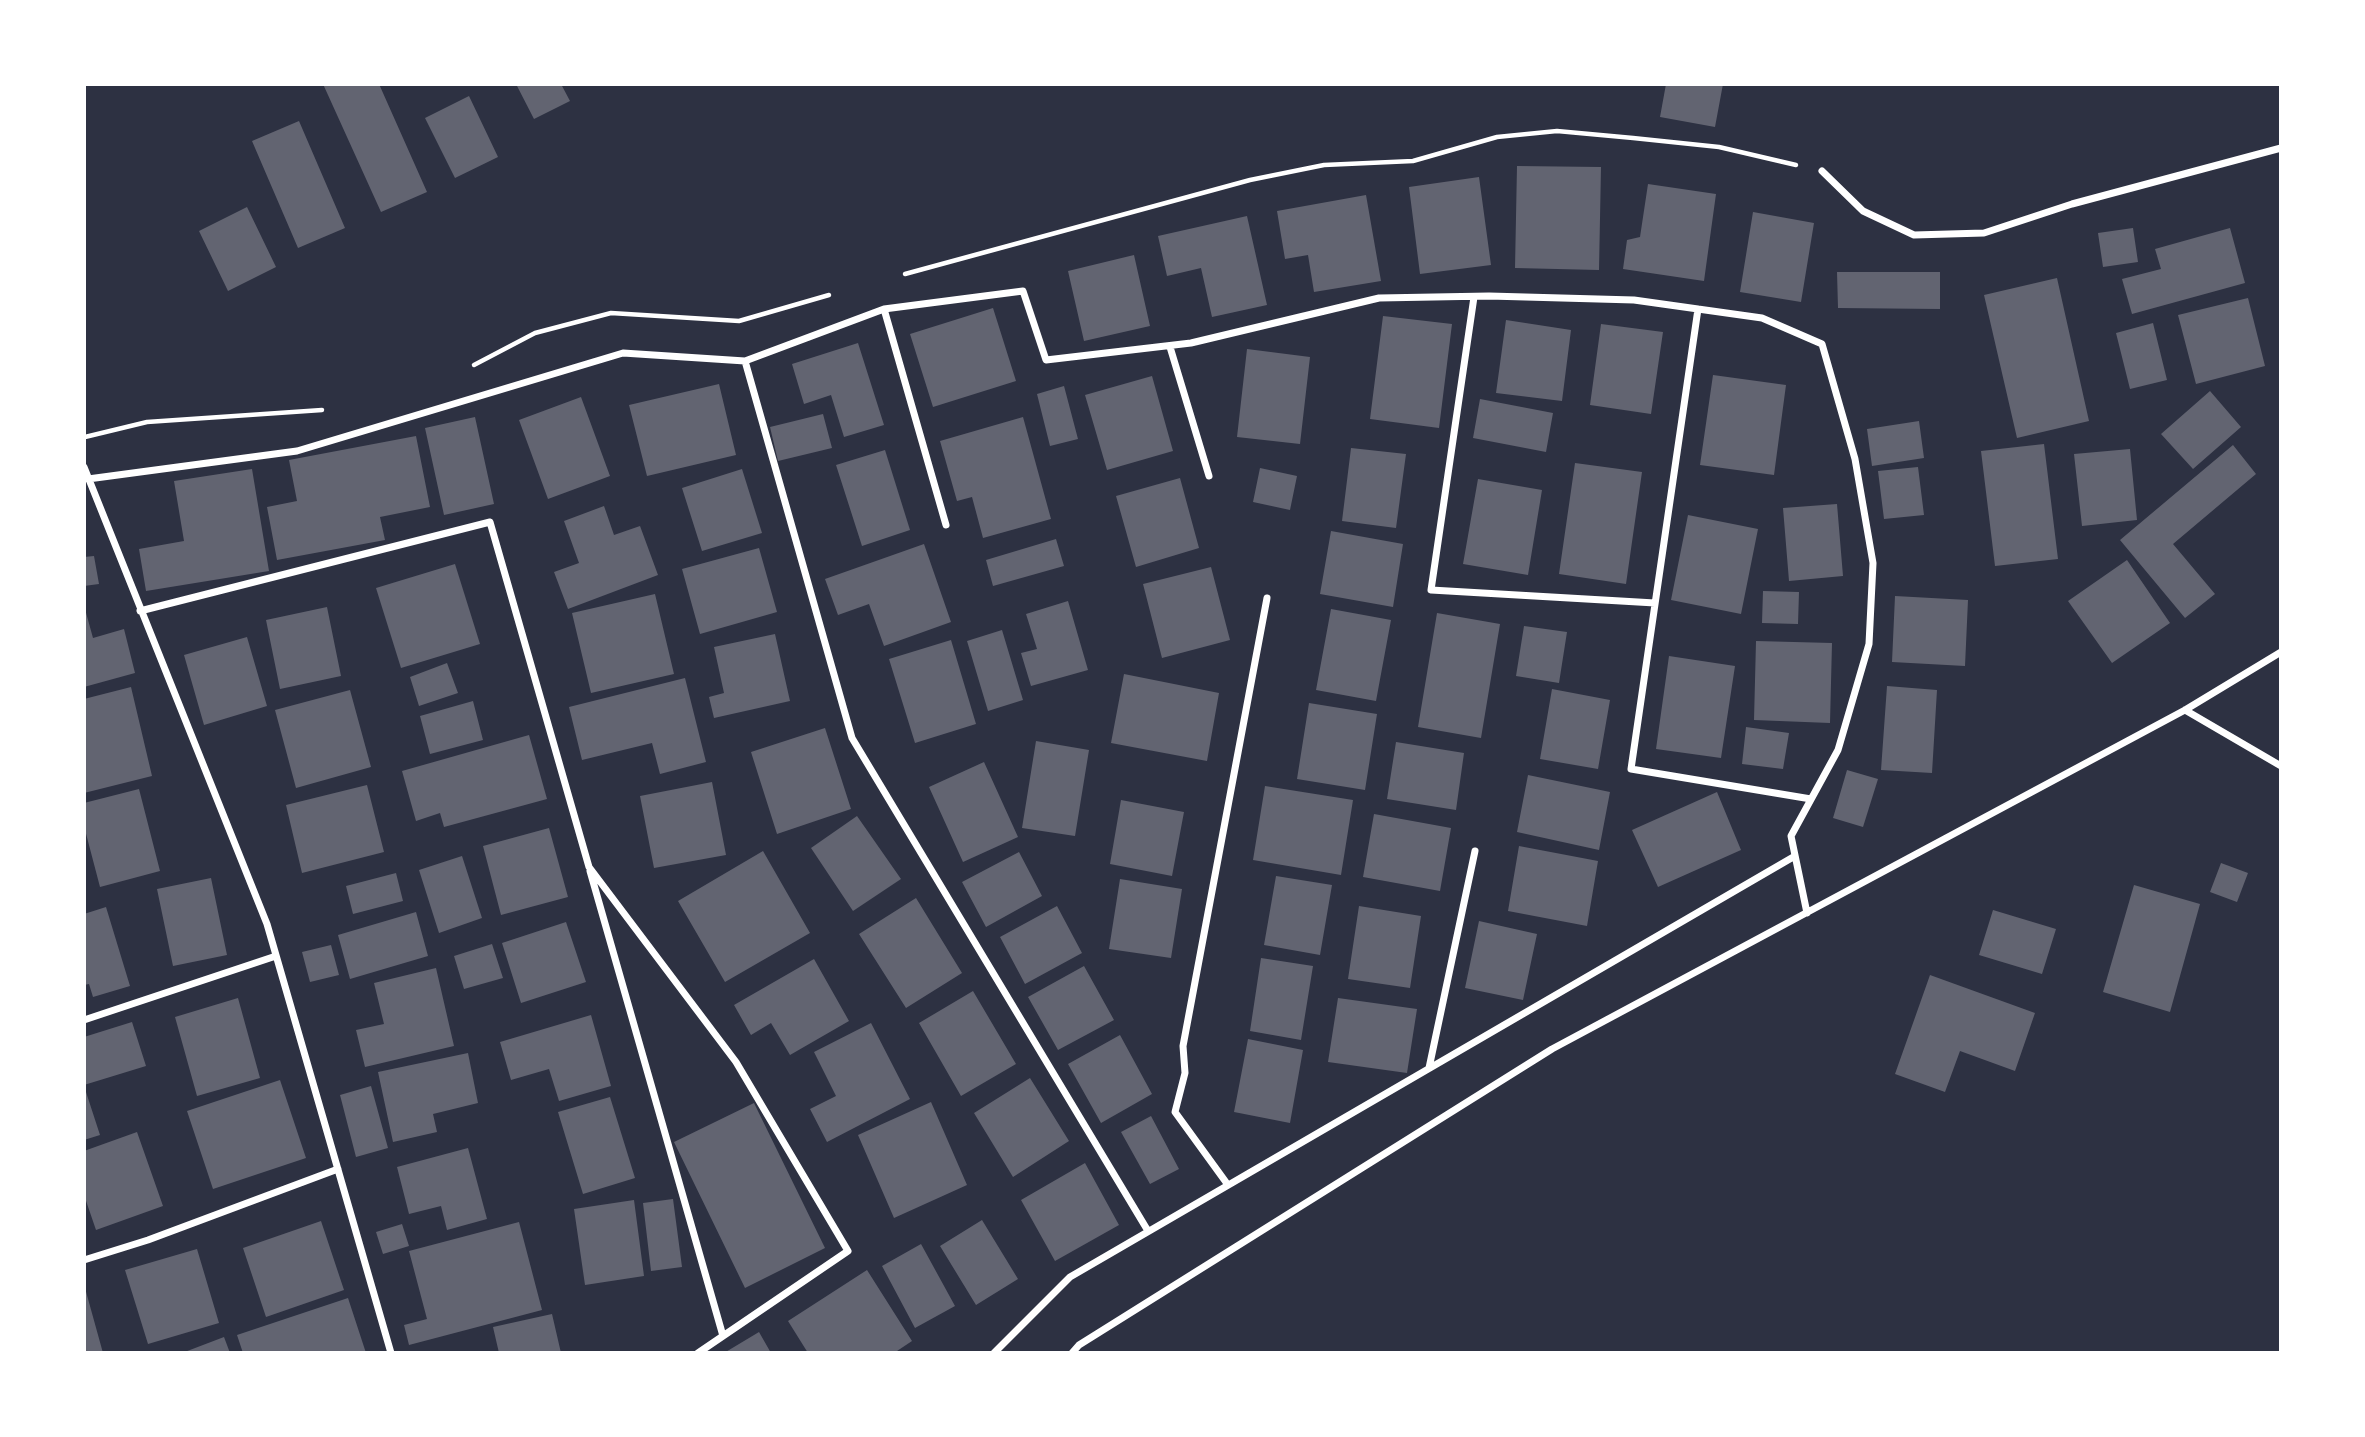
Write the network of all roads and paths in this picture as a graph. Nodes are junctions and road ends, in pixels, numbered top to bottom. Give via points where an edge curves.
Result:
1 (2281, 148) edge
2 (1822, 171) joint
3 (901, 276) dead end
4 (834, 294) dead end
5 (1474, 297) junction
6 (884, 309) junction
7 (1699, 309) junction
8 (1171, 346) junction
9 (745, 361) junction
10 (469, 368) dead end
11 (334, 408) dead end
12 (84, 437) edge
13 (84, 467) edge
14 (1209, 476) dead end
15 (88, 479) junction
16 (946, 525) dead end
17 (1267, 598) dead end
18 (1656, 603) junction
19 (140, 611) junction
20 (2281, 652) edge
21 (2185, 710) junction
22 (2281, 766) edge
23 (1811, 799) junction
24 (1475, 851) dead end
25 (1795, 856) junction
26 (589, 867) junction
27 (1807, 913) junction
28 (276, 956) junction
29 (84, 1020) edge
30 (1429, 1068) junction
31 (338, 1169) junction
32 (1228, 1185) junction
33 (1148, 1231) junction
34 (84, 1260) edge
35 (723, 1336) junction
36 (1080, 1349) edge
37 (391, 1353) edge
38 (698, 1353) edge
39 (994, 1353) edge
40 (1072, 1353) edge

1 - 2 street via 1983,233 1914,235 1863,211
2 - 3 path via 1719,147 1633,138 1557,131 1497,137 1413,161 1324,165 1250,180
4 - 10 path via 739,321 611,313 535,333
5 - 7 street via 1634,300
5 - 8 street via 1378,298
5 - 18 street via 1431,590
6 - 8 street via 1023,290 1046,360
6 - 9 street
6 - 16 street
7 - 18 street
7 - 23 street via 1762,318 1822,344 1855,459 1874,563 1869,644 1839,750
8 - 14 street
9 - 15 street via 623,353 297,451
9 - 33 street via 852,738
11 - 12 path via 146,422
13 - 15 street
15 - 19 street
17 - 32 street via 1183,1046 1185,1073 1175,1112
18 - 23 street via 1631,769
19 - 26 street via 490,522
19 - 28 street
20 - 21 street
21 - 22 street
21 - 27 street
23 - 25 street via 1791,836
24 - 30 street
25 - 27 street
25 - 30 street
26 - 35 street
26 - 35 street via 736,1062 848,1251
27 - 36 street via 1552,1049
28 - 29 street
28 - 31 street
30 - 32 street
31 - 34 street
31 - 37 street
32 - 33 street
33 - 39 street via 1070,1277
35 - 38 street
36 - 40 street

